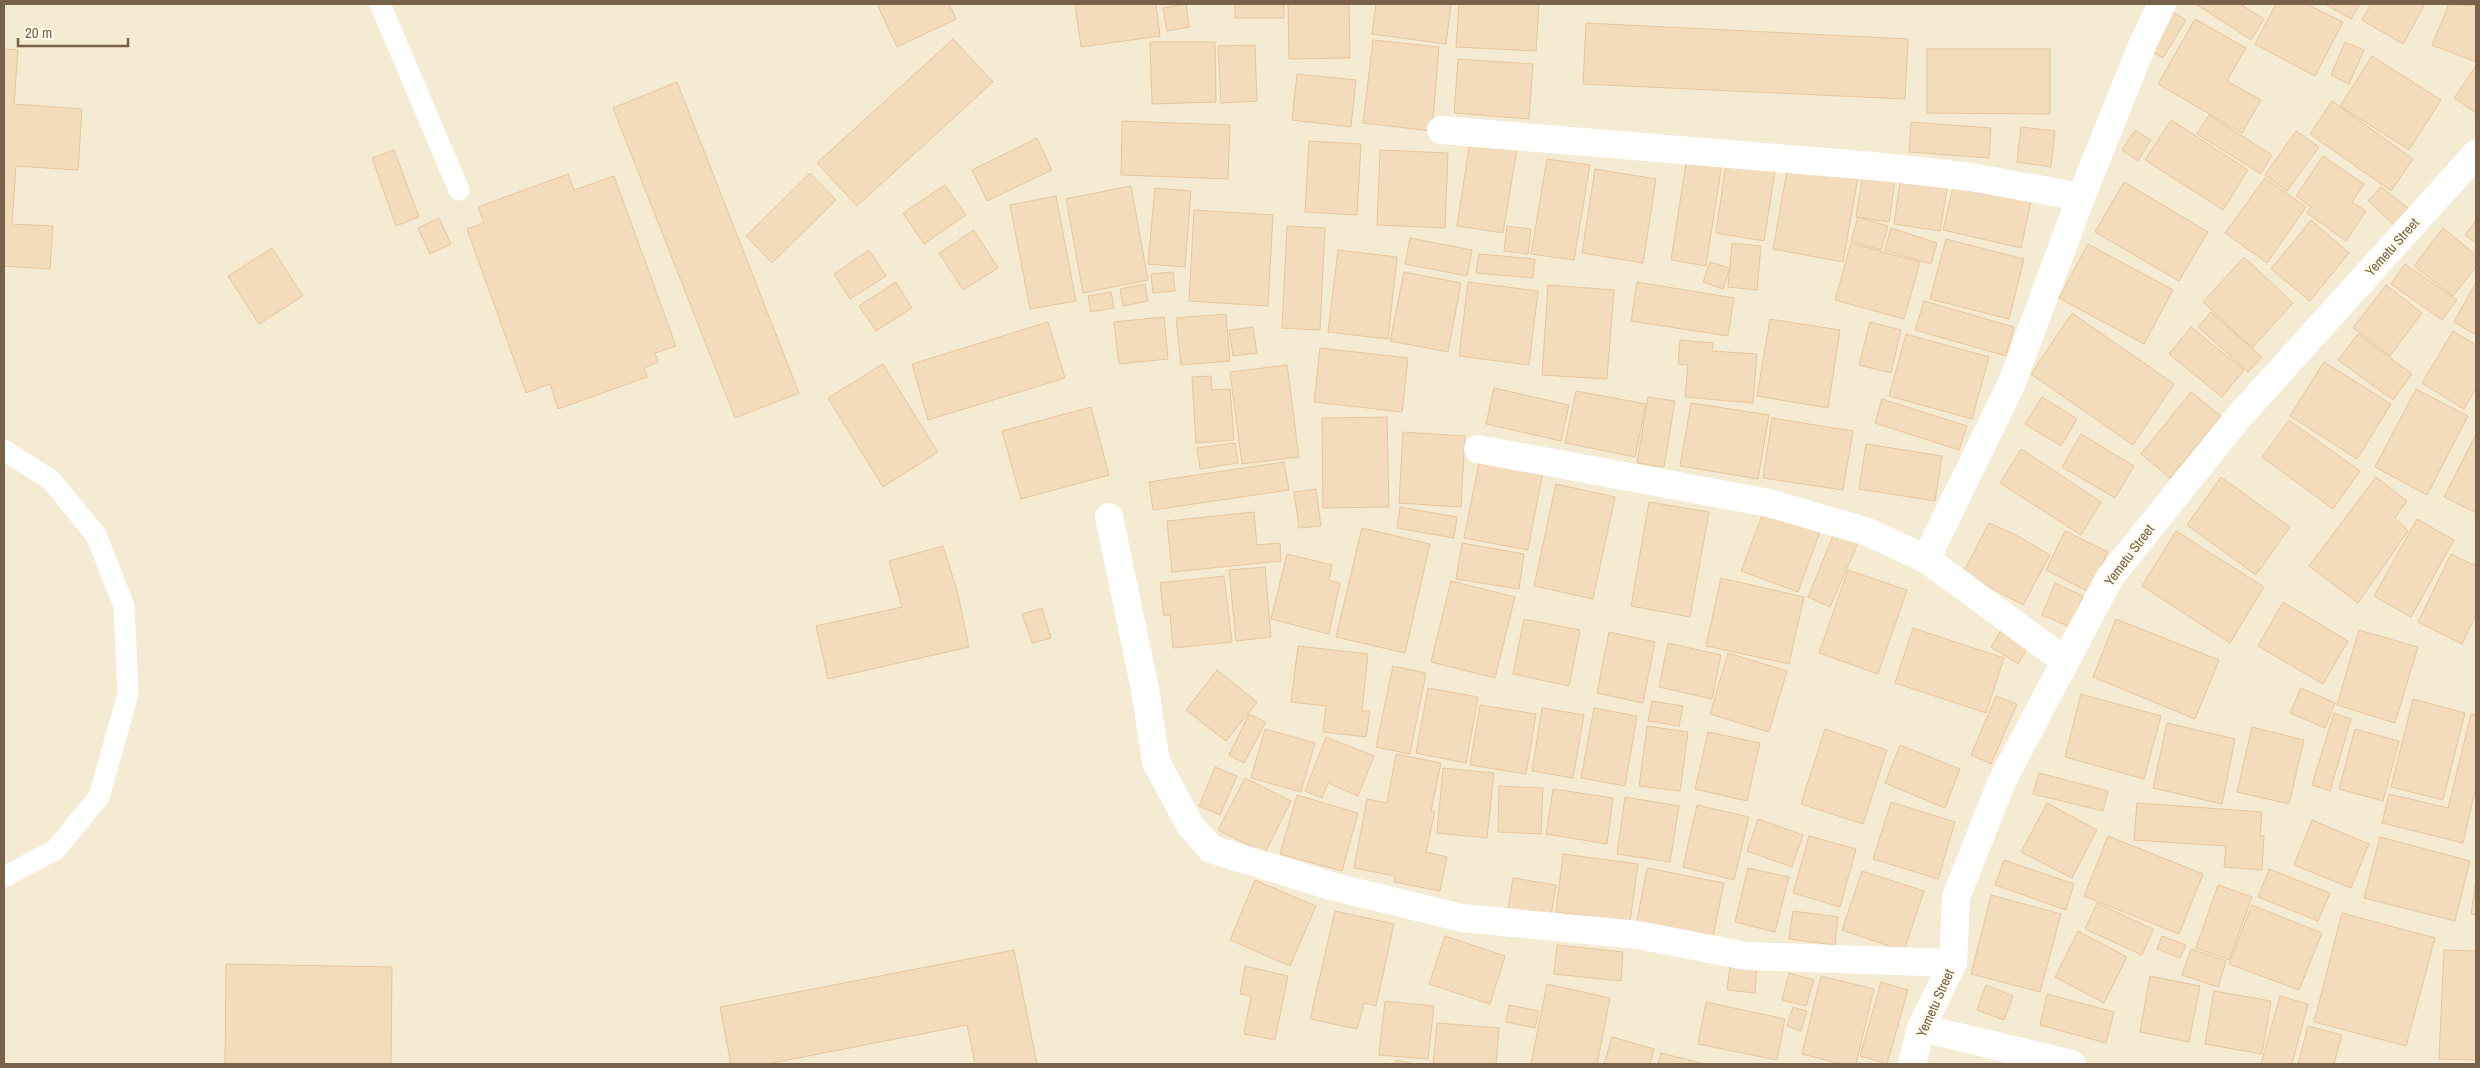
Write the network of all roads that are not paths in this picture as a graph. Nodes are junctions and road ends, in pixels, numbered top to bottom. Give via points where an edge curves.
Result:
1 (380, 4) edge
2 (2162, 4) edge
3 (1441, 130) dead end
4 (2476, 154) edge
5 (459, 190) dead end
6 (2081, 197) junction
7 (4, 450) edge
8 (1478, 450) dead end
9 (1109, 517) dead end
10 (1926, 559) junction
11 (2064, 660) junction
12 (4, 877) edge
13 (1953, 963) junction
14 (1921, 1028) junction
15 (1912, 1064) edge
16 (2072, 1064) edge

1 - 5 lane
2 - 6 street
3 - 6 street via 1884,167 1971,177
4 - 11 street, Yemetu Street via 2237,419 2110,577
6 - 10 street via 2011,385
7 - 12 lane via 52,480 96,535 124,606 128,694 99,796 55,850
8 - 10 street via 1769,503 1868,532
9 - 13 street via 1145,689 1156,762 1190,825 1211,849 1331,886 1462,918 1638,935 1746,956
10 - 11 street
11 - 13 street, Yemetu Street via 2002,780 1956,897
13 - 14 street, Yemetu Street
14 - 15 street, Yemetu Street
14 - 16 street

